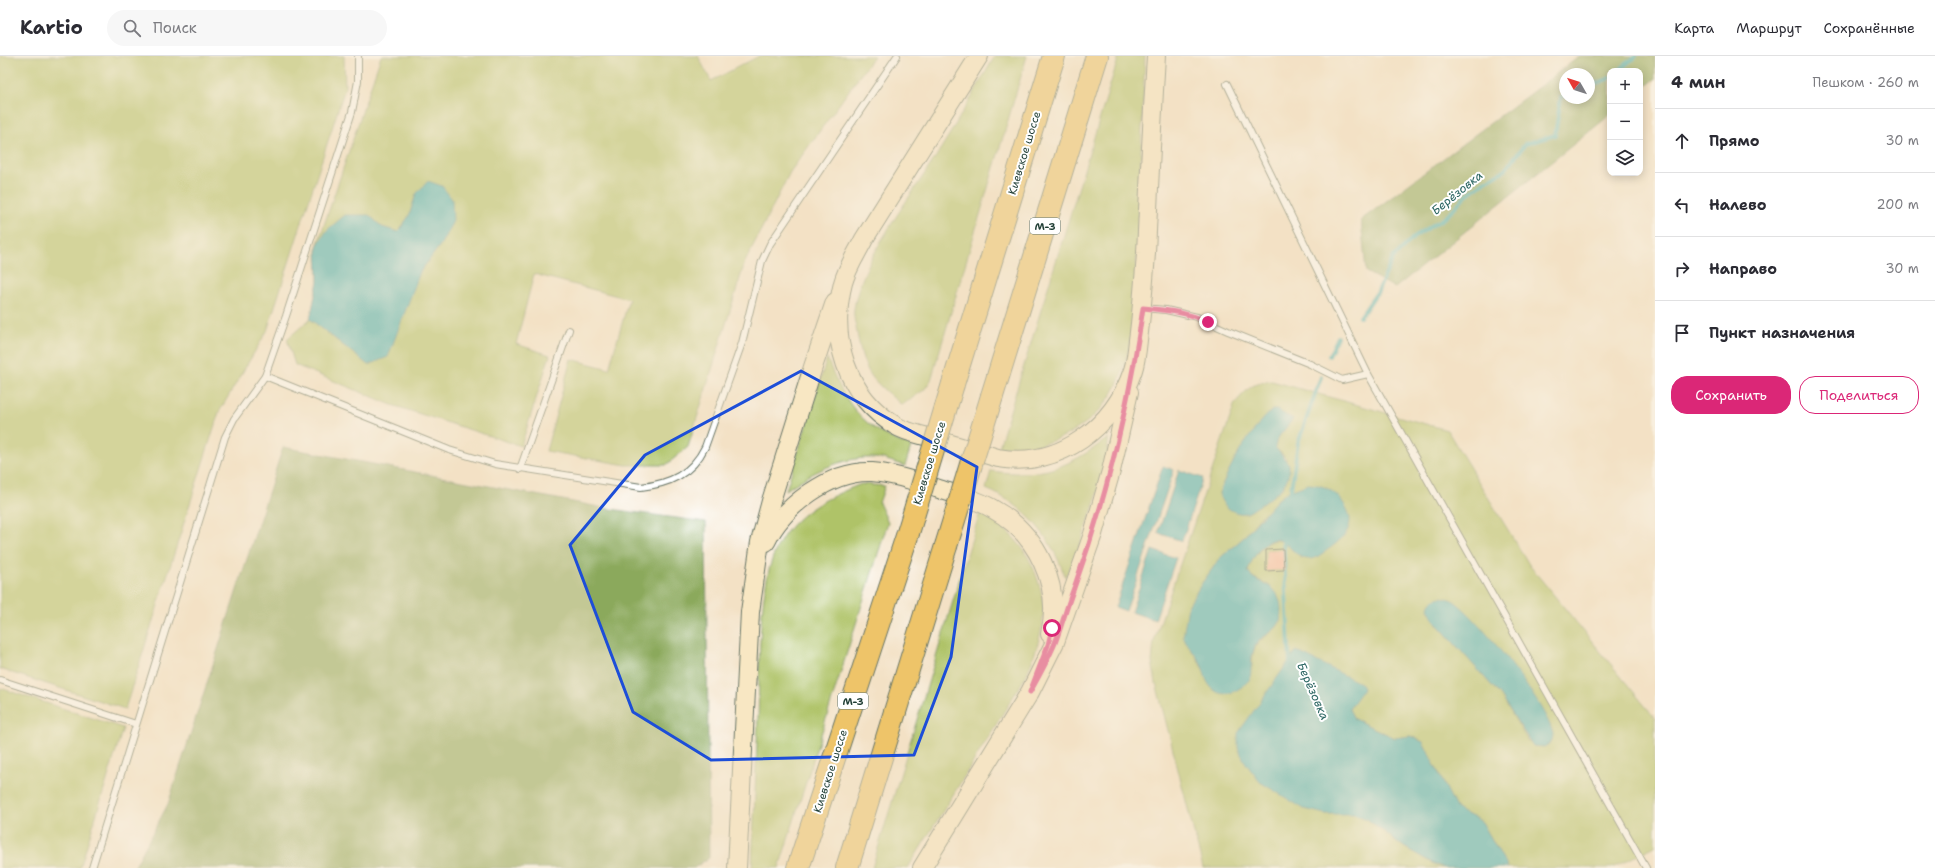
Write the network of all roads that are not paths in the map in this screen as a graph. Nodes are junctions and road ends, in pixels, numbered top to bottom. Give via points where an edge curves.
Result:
1 (358, 56) edge
2 (897, 56) edge
3 (979, 56) edge
4 (1054, 56) edge
5 (1097, 56) edge
6 (1156, 56) edge
7 (1228, 84) dead end
8 (843, 283) junction
9 (1143, 308) junction
10 (569, 330) dead end
11 (1133, 369) junction
12 (1368, 374) junction
13 (265, 376) junction
14 (520, 469) junction
15 (757, 562) junction
16 (0, 680) edge
17 (1030, 692) junction
18 (136, 724) junction
19 (92, 868) edge
20 (737, 868) edge
21 (798, 868) edge
22 (846, 868) edge
23 (922, 868) edge
24 (1646, 868) edge

1 - 13 lane via 358,81 352,112
2 - 14 lane via 770,244 762,261 742,344 705,447 697,462 661,485 641,487
3 - 8 street via 864,239
4 - 21 highway, Киевское шоссе / М-3, bridge via 908,533
5 - 22 highway, М-3, bridge
6 - 9 street
7 - 12 lane
8 - 11 street via 838,322 841,350 851,380 865,398 897,427 998,458 1041,456 1065,448 1083,438 1111,413 1123,394
8 - 15 street via 826,325 771,502
9 - 11 street
9 - 12 lane via 1197,317 1342,380
10 - 14 lane
11 - 17 street via 1117,445 1093,534 1055,642
12 - 24 lane
13 - 14 lane via 449,450
13 - 18 lane via 234,419 225,438
15 - 17 street via 774,527 800,499 835,480 854,475 871,472 893,475 986,505 1009,519 1034,546 1049,578 1053,603 1052,628
15 - 20 street via 750,612
16 - 18 lane
17 - 23 street
18 - 19 lane

